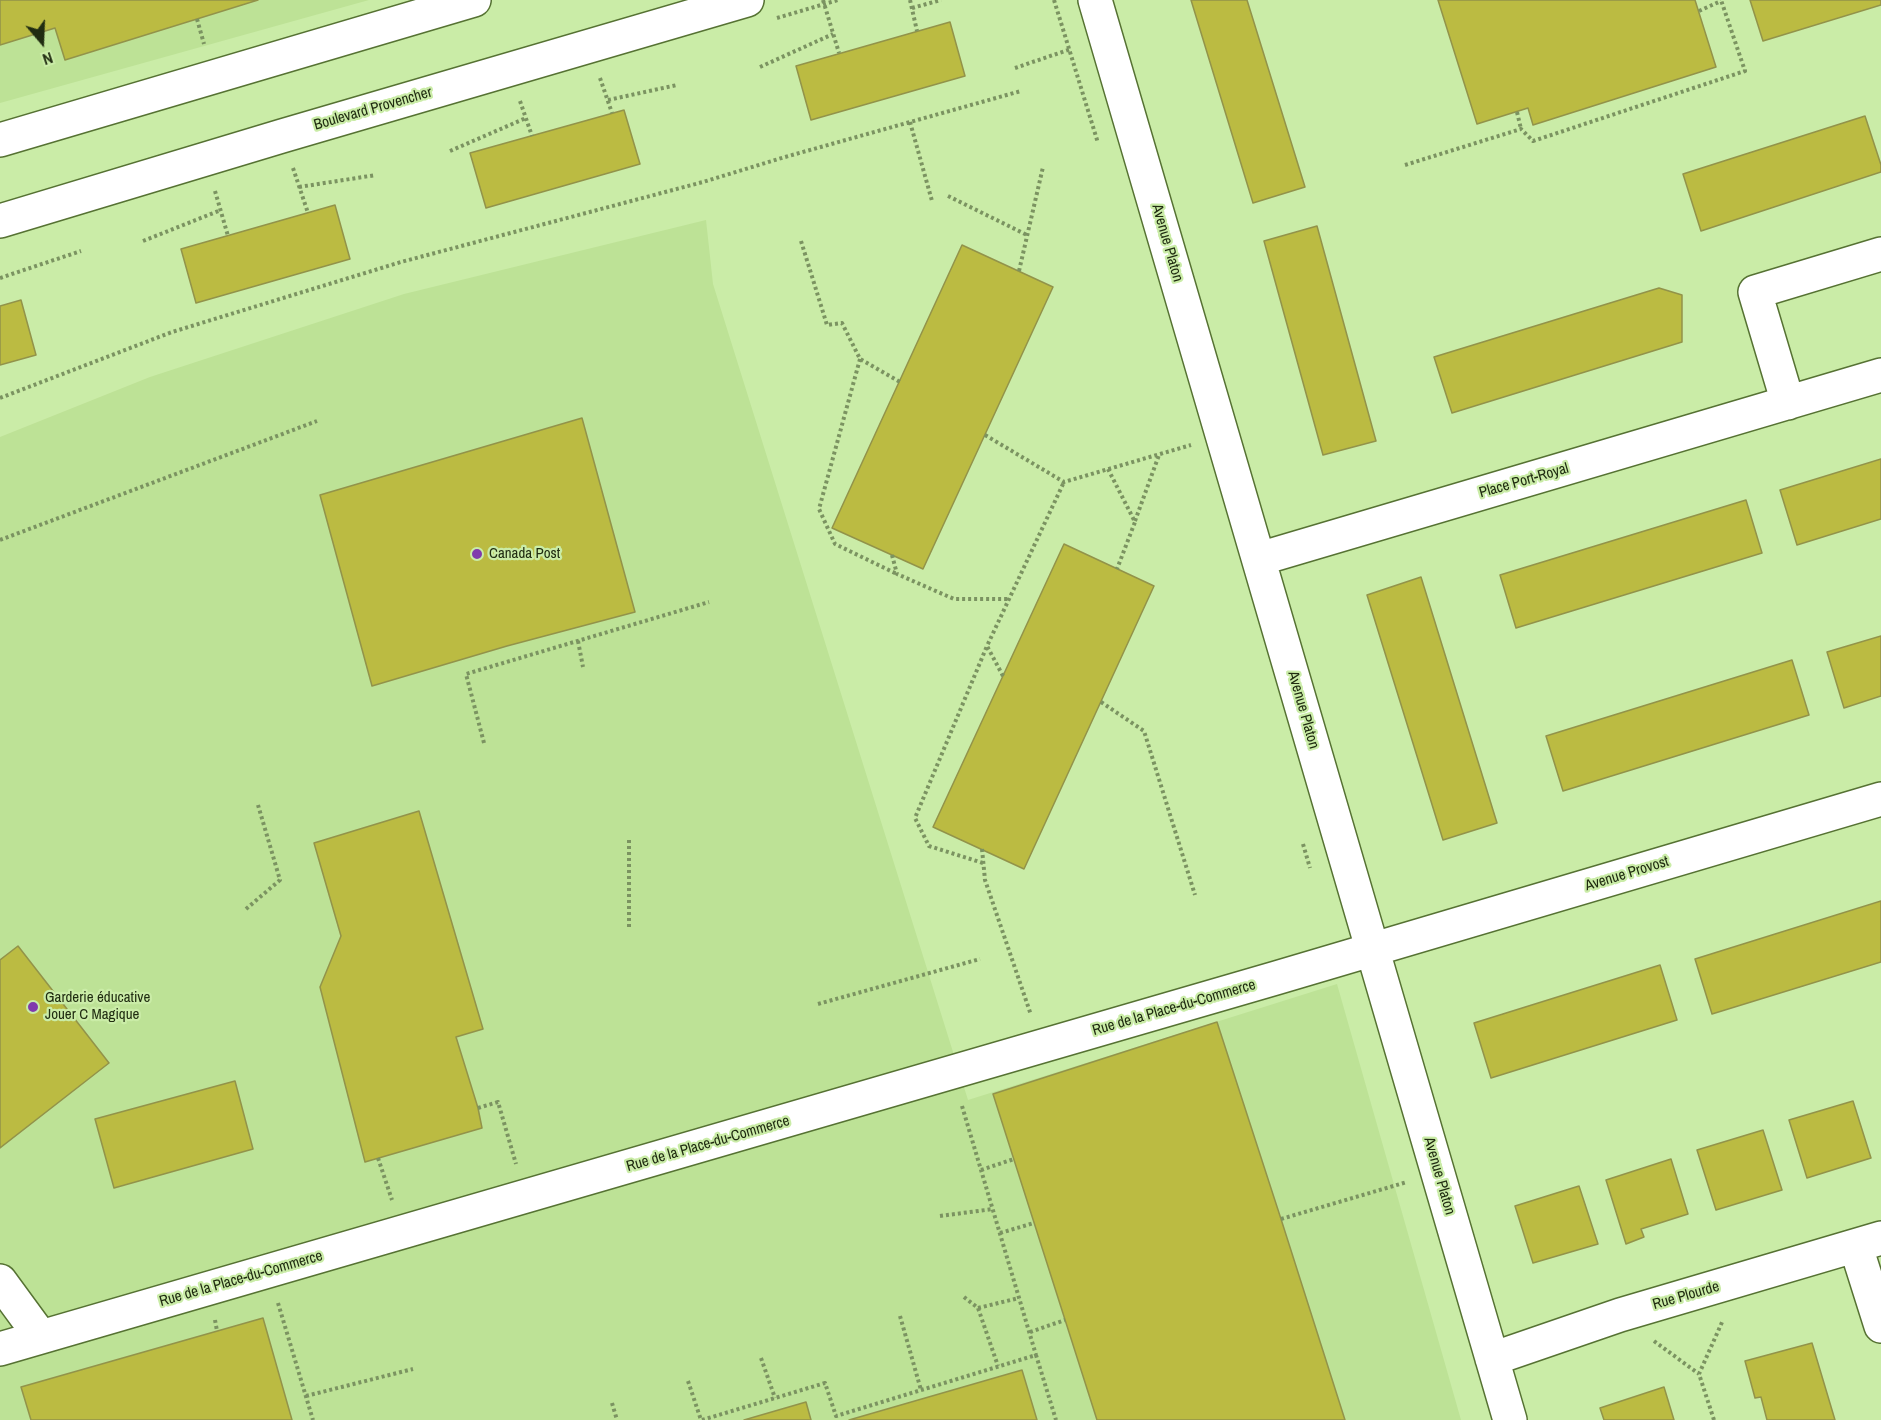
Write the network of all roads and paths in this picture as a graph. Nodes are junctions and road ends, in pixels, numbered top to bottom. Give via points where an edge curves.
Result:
1 (474, 0) edge
2 (747, 0) edge
3 (823, 0) edge
4 (910, 0) edge
5 (941, 0) edge
6 (1095, 0) edge
7 (1721, 0) edge
8 (912, 8) junction
9 (1699, 11) dead end
10 (917, 31) dead end
11 (833, 33) junction
12 (1106, 38) junction
13 (839, 53) dead end
14 (760, 67) dead end
15 (1015, 68) dead end
16 (677, 85) dead end
17 (1021, 91) dead end
18 (608, 100) dead end
19 (1517, 112) dead end
20 (526, 118) dead end
21 (910, 122) junction
22 (1521, 129) junction
23 (282, 136) junction
24 (0, 140) edge
25 (450, 151) dead end
26 (206, 158) junction
27 (1405, 165) dead end
28 (1043, 167) dead end
29 (376, 175) dead end
30 (299, 187) junction
31 (948, 196) dead end
32 (932, 201) dead end
33 (221, 210) junction
34 (308, 213) dead end
35 (0, 221) edge
36 (1027, 235) junction
37 (228, 236) dead end
38 (142, 241) dead end
39 (801, 241) dead end
40 (81, 251) dead end
41 (1881, 254) edge
42 (1018, 271) dead end
43 (0, 279) edge
44 (860, 359) junction
45 (1881, 375) edge
46 (900, 382) dead end
47 (0, 398) edge
48 (1788, 403) junction
49 (317, 421) dead end
50 (985, 435) dead end
51 (1223, 436) junction
52 (1159, 455) junction
53 (1108, 469) junction
54 (1064, 482) junction
55 (1135, 522) junction
56 (0, 540) edge
57 (892, 555) dead end
58 (1259, 559) junction
59 (1117, 569) dead end
60 (897, 574) junction
61 (1010, 599) junction
62 (709, 602) dead end
63 (578, 641) junction
64 (987, 646) junction
65 (583, 667) dead end
66 (1003, 676) dead end
67 (1101, 702) dead end
68 (484, 743) dead end
69 (1881, 799) edge
70 (258, 805) dead end
71 (629, 840) dead end
72 (982, 849) dead end
73 (984, 863) junction
74 (1195, 895) dead end
75 (246, 909) dead end
76 (629, 929) dead end
77 (1374, 950) junction
78 (980, 958) dead end
79 (818, 1004) dead end
80 (1043, 1046) junction
81 (952, 1073) junction
82 (478, 1108) dead end
83 (378, 1158) dead end
84 (1014, 1159) dead end
85 (981, 1170) junction
86 (1438, 1173) junction
87 (526, 1196) junction
88 (993, 1209) junction
89 (940, 1216) dead end
90 (1281, 1219) dead end
91 (1034, 1222) dead end
92 (402, 1232) junction
93 (1000, 1233) junction
94 (1868, 1242) edge
95 (268, 1271) junction
96 (0, 1281) edge
97 (1740, 1281) junction
98 (964, 1297) dead end
99 (1019, 1298) junction
100 (978, 1308) junction
101 (1620, 1315) junction
102 (900, 1316) dead end
103 (1065, 1320) dead end
104 (1881, 1326) edge
105 (1030, 1332) junction
106 (41, 1337) junction
107 (0, 1349) edge
108 (1036, 1355) junction
109 (761, 1358) dead end
110 (1492, 1359) junction
111 (998, 1366) junction
112 (413, 1369) dead end
113 (1699, 1374) junction
114 (688, 1381) dead end
115 (921, 1390) junction
116 (306, 1396) junction
117 (775, 1398) junction
118 (612, 1403) dead end
119 (837, 1418) edge
120 (313, 1420) edge
121 (617, 1420) edge
122 (702, 1420) edge
123 (1056, 1420) edge
124 (1510, 1420) edge
125 (1714, 1420) edge

1 - 24 street
2 - 23 street, Boulevard Provencher
3 - 11 path
4 - 8 path
5 - 8 path
6 - 12 street, Avenue Platon
7 - 9 path
7 - 22 path via 1745,71 1533,141
8 - 10 path
11 - 13 path
11 - 14 path
12 - 15 path
12 - 51 street, Avenue Platon
16 - 18 path
17 - 21 path
19 - 22 path
20 - 25 path
21 - 32 path
21 - 47 path via 401,262 172,332
22 - 27 path
23 - 26 street, Boulevard Provencher
23 - 30 path
26 - 33 path
26 - 35 street, Boulevard Provencher
28 - 36 path
29 - 30 path
30 - 34 path
31 - 36 path
33 - 37 path
33 - 38 path
36 - 42 path
39 - 44 path via 827,325 842,323
40 - 43 path
41 - 48 street via 1755,292
44 - 46 path
44 - 60 path via 819,509 835,544
45 - 48 street, Place Port-Royal
48 - 58 street, Place Port-Royal
49 - 56 path
50 - 54 path
51 - 52 path
51 - 58 street, Avenue Platon
52 - 53 path
52 - 55 path
53 - 54 path
53 - 55 path
54 - 61 path
55 - 59 path
57 - 60 path
58 - 77 street, Avenue Platon
60 - 61 path via 954,599
61 - 64 path
62 - 63 path
63 - 65 path
63 - 68 path via 466,674
64 - 66 path
64 - 73 path via 915,818 929,846
67 - 74 path via 1144,731
69 - 77 street, Avenue Provost
70 - 75 path via 280,880
71 - 76 path
72 - 73 path
73 - 80 path via 985,880
77 - 80 street, Rue de la Place-du-Commerce
77 - 86 street, Avenue Platon
78 - 79 path
80 - 81 street, Rue de la Place-du-Commerce
81 - 85 path
81 - 87 street, Rue de la Place-du-Commerce
82 - 87 path via 498,1102
83 - 92 path
84 - 85 path
85 - 88 path
86 - 90 path
86 - 110 street, Avenue Platon
87 - 92 street, Rue de la Place-du-Commerce
88 - 89 path
88 - 93 path
91 - 93 path
92 - 95 street, Rue de la Place-du-Commerce
93 - 99 path
94 - 97 street, Rue Plourde
94 - 104 street
95 - 106 street, Rue de la Place-du-Commerce
95 - 116 path
96 - 106 street
97 - 101 street, Rue Plourde
97 - 113 path
98 - 100 path
99 - 100 path
99 - 105 path
100 - 111 path
101 - 110 street, Rue Plourde
101 - 113 path
102 - 115 path
103 - 105 path
105 - 108 path
106 - 107 street, Rue de la Place-du-Commerce
108 - 111 path
108 - 123 path
109 - 117 path
110 - 124 street, Avenue Platon
111 - 115 path
112 - 116 path
113 - 125 path
114 - 122 path
115 - 119 path
116 - 120 path
117 - 119 path via 825,1383
117 - 122 path
118 - 121 path

